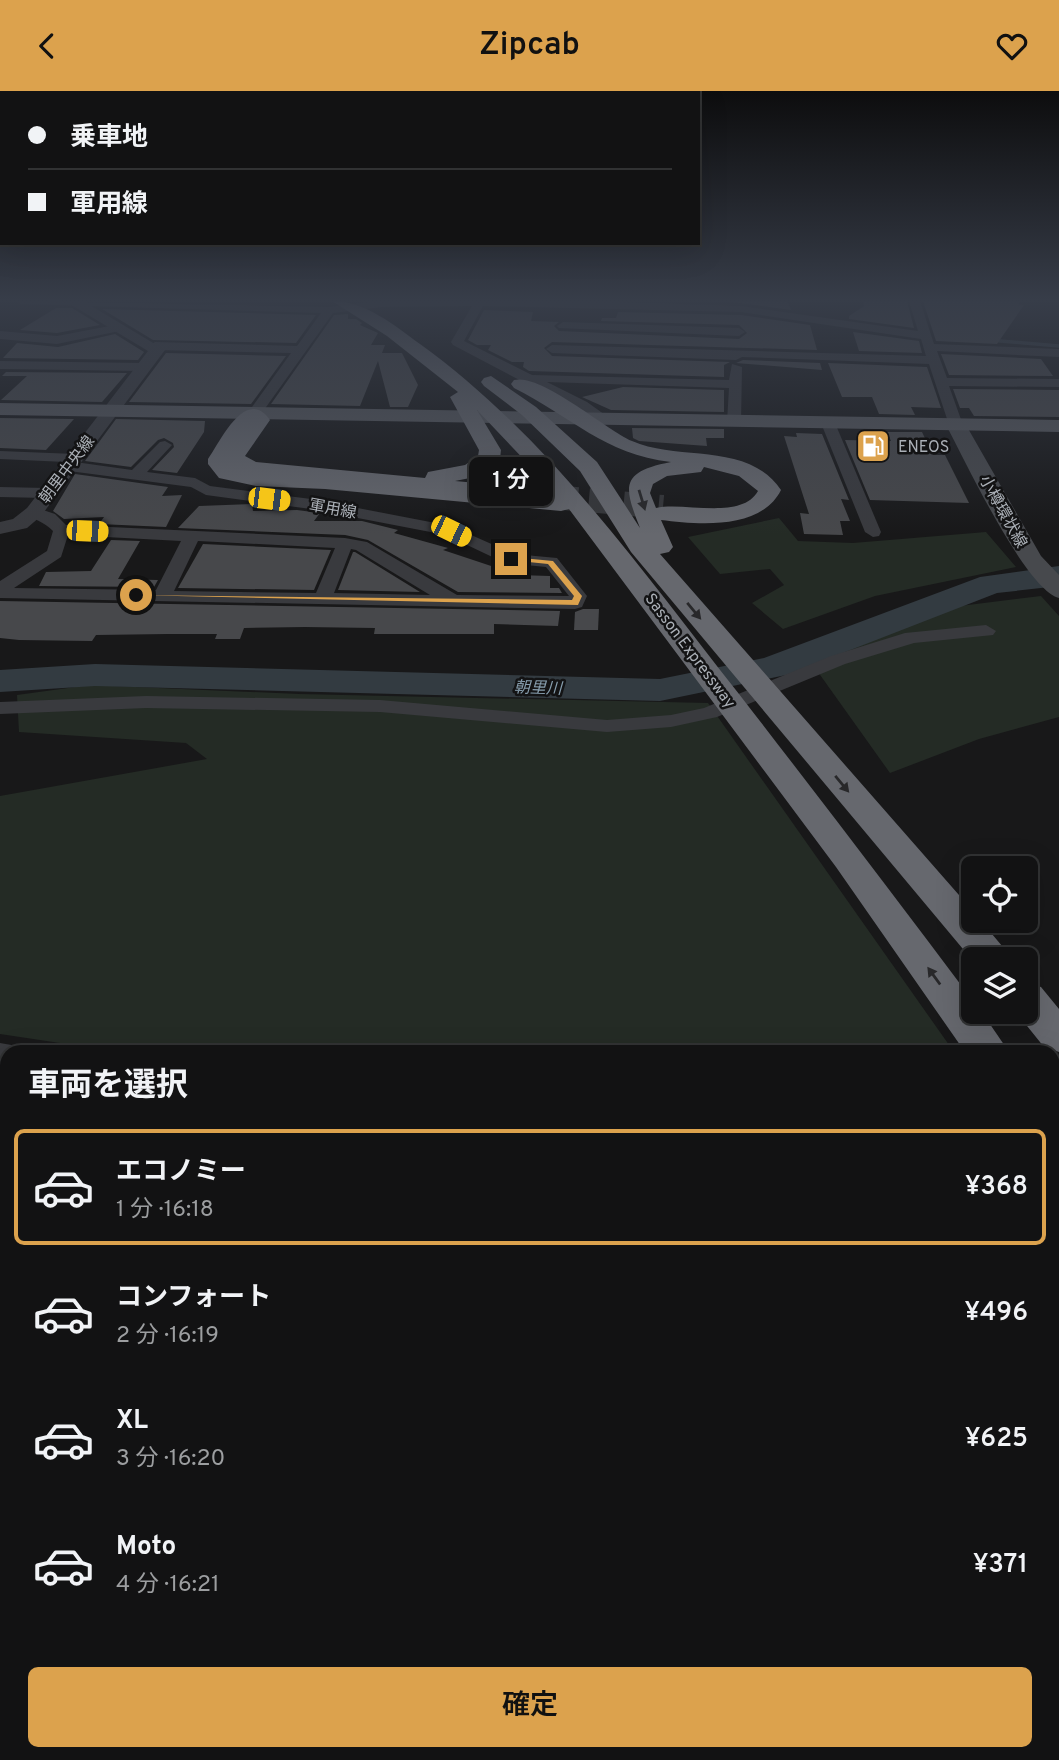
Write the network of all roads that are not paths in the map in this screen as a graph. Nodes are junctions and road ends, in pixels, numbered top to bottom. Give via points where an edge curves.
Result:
1 (134, 379) edge
2 (279, 379) edge
3 (446, 379) edge
4 (455, 379) edge
5 (481, 379) edge
6 (506, 379) edge
7 (556, 379) edge
8 (680, 379) edge
9 (735, 379) edge
10 (941, 379) edge
11 (942, 382) junction
12 (1059, 383) edge
13 (735, 384) junction
14 (0, 409) edge
15 (110, 411) junction
16 (254, 414) junction
17 (734, 422) junction
18 (598, 423) junction
19 (828, 423) junction
20 (956, 425) junction
21 (1059, 426) edge
22 (165, 445) dead end
23 (239, 447) junction
24 (0, 455) edge
25 (72, 462) junction
26 (137, 474) junction
27 (256, 479) junction
28 (0, 492) edge
29 (46, 493) junction
30 (18, 522) edge
31 (551, 526) tunnel mouth
32 (61, 530) junction
33 (626, 532) junction
34 (873, 532) dead end
35 (192, 536) junction
36 (345, 543) junction
37 (1059, 590) edge
38 (0, 591) edge
39 (163, 595) junction
40 (323, 598) junction
41 (452, 600) junction
42 (986, 631) dead end
43 (0, 708) edge
44 (983, 947) edge
45 (1038, 1012) edge
46 (1059, 1037) edge
47 (983, 1045) edge

1 - 15 street, 朝里中央線
2 - 16 street
3 - 23 highway via 490,450 486,464 463,473 435,477 255,462 242,456
4 - 33 highway, Sasson Expressway via 506,425 571,496
5 - 33 highway, Sasson Expressway via 545,425 594,474
6 - 18 highway
7 - 18 street
8 - 13 street
9 - 13 street
10 - 11 street
11 - 12 street
11 - 20 street
13 - 17 street
14 - 15 main road
15 - 16 main road
15 - 25 street, 朝里中央線
16 - 18 main road
16 - 23 highway via 260,420
16 - 27 highway via 245,419 219,464 227,473
17 - 18 main road
17 - 19 main road
18 -> 33 highway via 608,438 631,449 753,473 770,490 761,504 733,513
19 - 20 main road
19 - 34 street
20 - 21 main road
20 - 37 main road, 小樽環状線 via 1031,559
22 - 26 street
23 - 27 highway via 236,460 252,468 557,500
24 - 25 street, 軍用線
25 - 26 street, 軍用線
25 - 29 street, 朝里中央線
26 - 41 street, 軍用線 via 451,531 511,559 551,562 578,596 575,603
27 - 31 highway via 499,510
28 - 29 street
29 - 30 street, 朝里中央線
30 - 32 street via 49,517
32 - 35 street
32 - 38 street via 55,553
33 -> 44 highway, Sasson Expressway
47 -> 33 highway, Sasson Expressway via 678,632
35 - 36 street
35 - 39 street
36 - 40 street
36 - 41 street via 361,546
38 - 39 street
39 - 40 street
40 - 41 street
42 - 43 street via 912,636 838,660 710,713 607,726 380,706 146,702
45 - 46 highway

